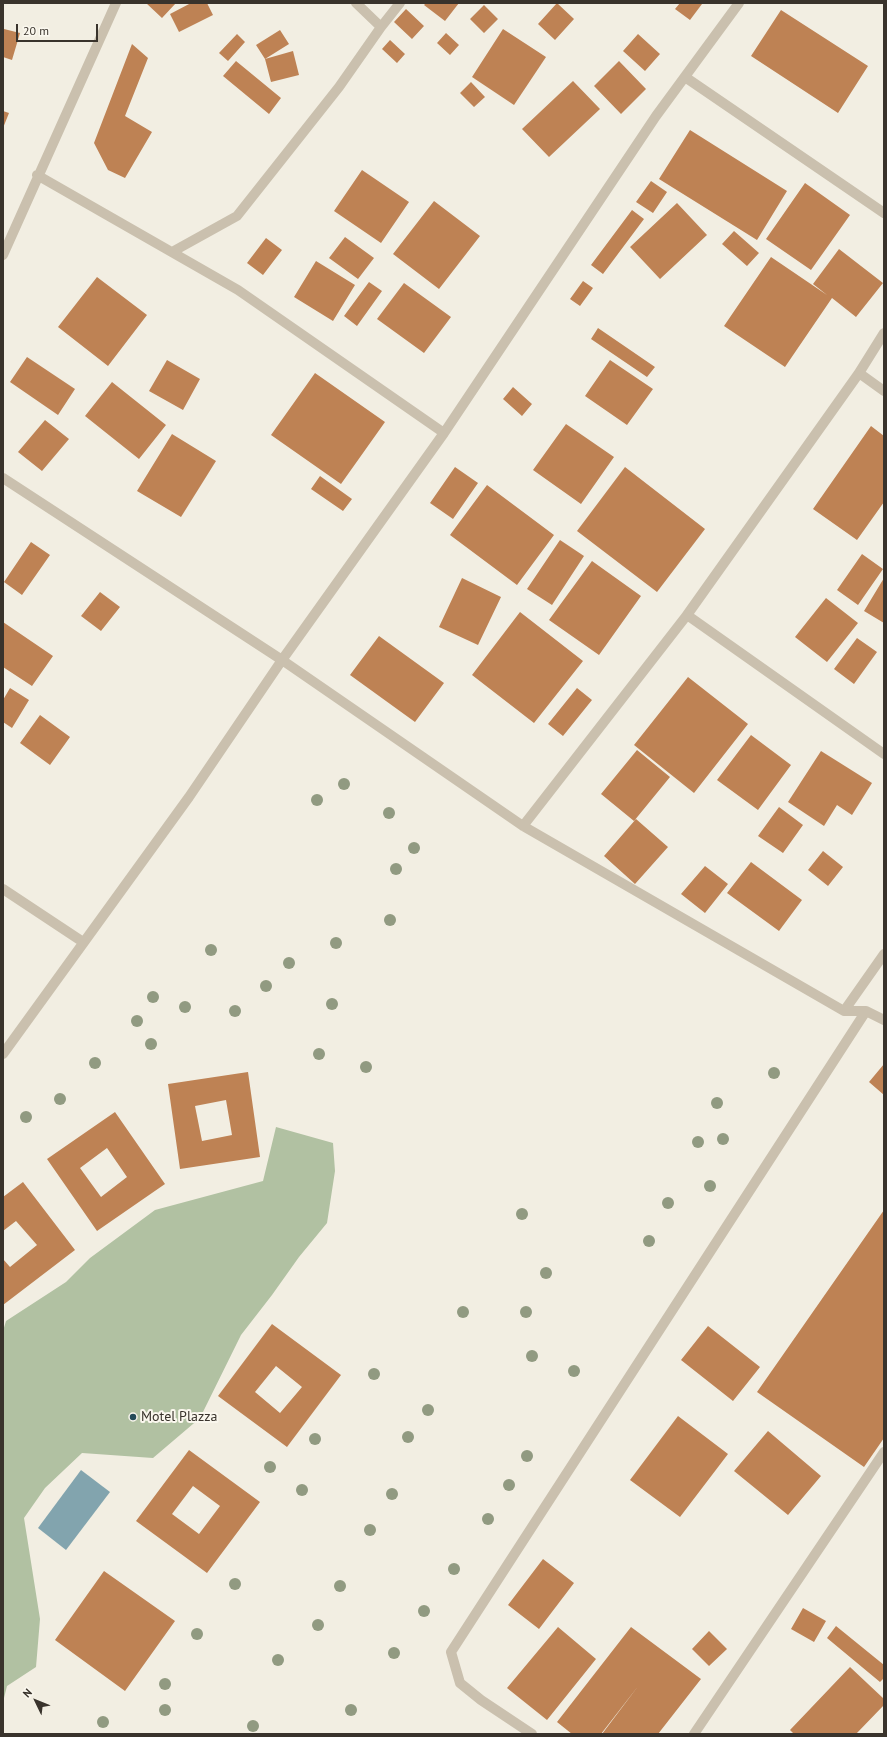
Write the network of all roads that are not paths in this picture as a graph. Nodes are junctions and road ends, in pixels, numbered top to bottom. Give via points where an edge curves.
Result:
1 (116, 3) edge
2 (356, 3) edge
3 (400, 3) edge
4 (739, 3) edge
5 (381, 27) junction
6 (685, 77) junction
7 (37, 175) junction
8 (884, 213) edge
9 (172, 252) junction
10 (3, 255) edge
11 (884, 333) edge
12 (859, 373) junction
13 (884, 391) edge
14 (444, 433) junction
15 (3, 478) edge
16 (687, 615) junction
17 (282, 660) junction
18 (884, 754) edge
19 (523, 826) junction
20 (3, 889) edge
21 (83, 942) junction
22 (884, 954) edge
23 (844, 1011) junction
24 (866, 1011) junction
25 (884, 1020) edge
26 (3, 1054) edge
27 (884, 1452) edge
28 (532, 1734) edge
29 (694, 1734) edge

1 - 7 street
2 - 5 street
3 - 5 street
4 - 6 street
5 - 9 street via 339,88 237,216
6 - 8 street
6 - 14 street via 656,116
7 - 9 street
7 - 10 street
9 - 14 street via 238,290
11 - 12 street
12 - 13 street
12 - 16 street
14 - 17 street
15 - 17 street
16 - 18 street
16 - 19 street
17 - 19 street
17 - 21 street via 189,796
19 - 23 street
20 - 21 street
21 - 26 street
22 - 23 street
23 - 24 street
24 - 25 street
24 - 28 street via 451,1652 460,1683
27 - 29 street

